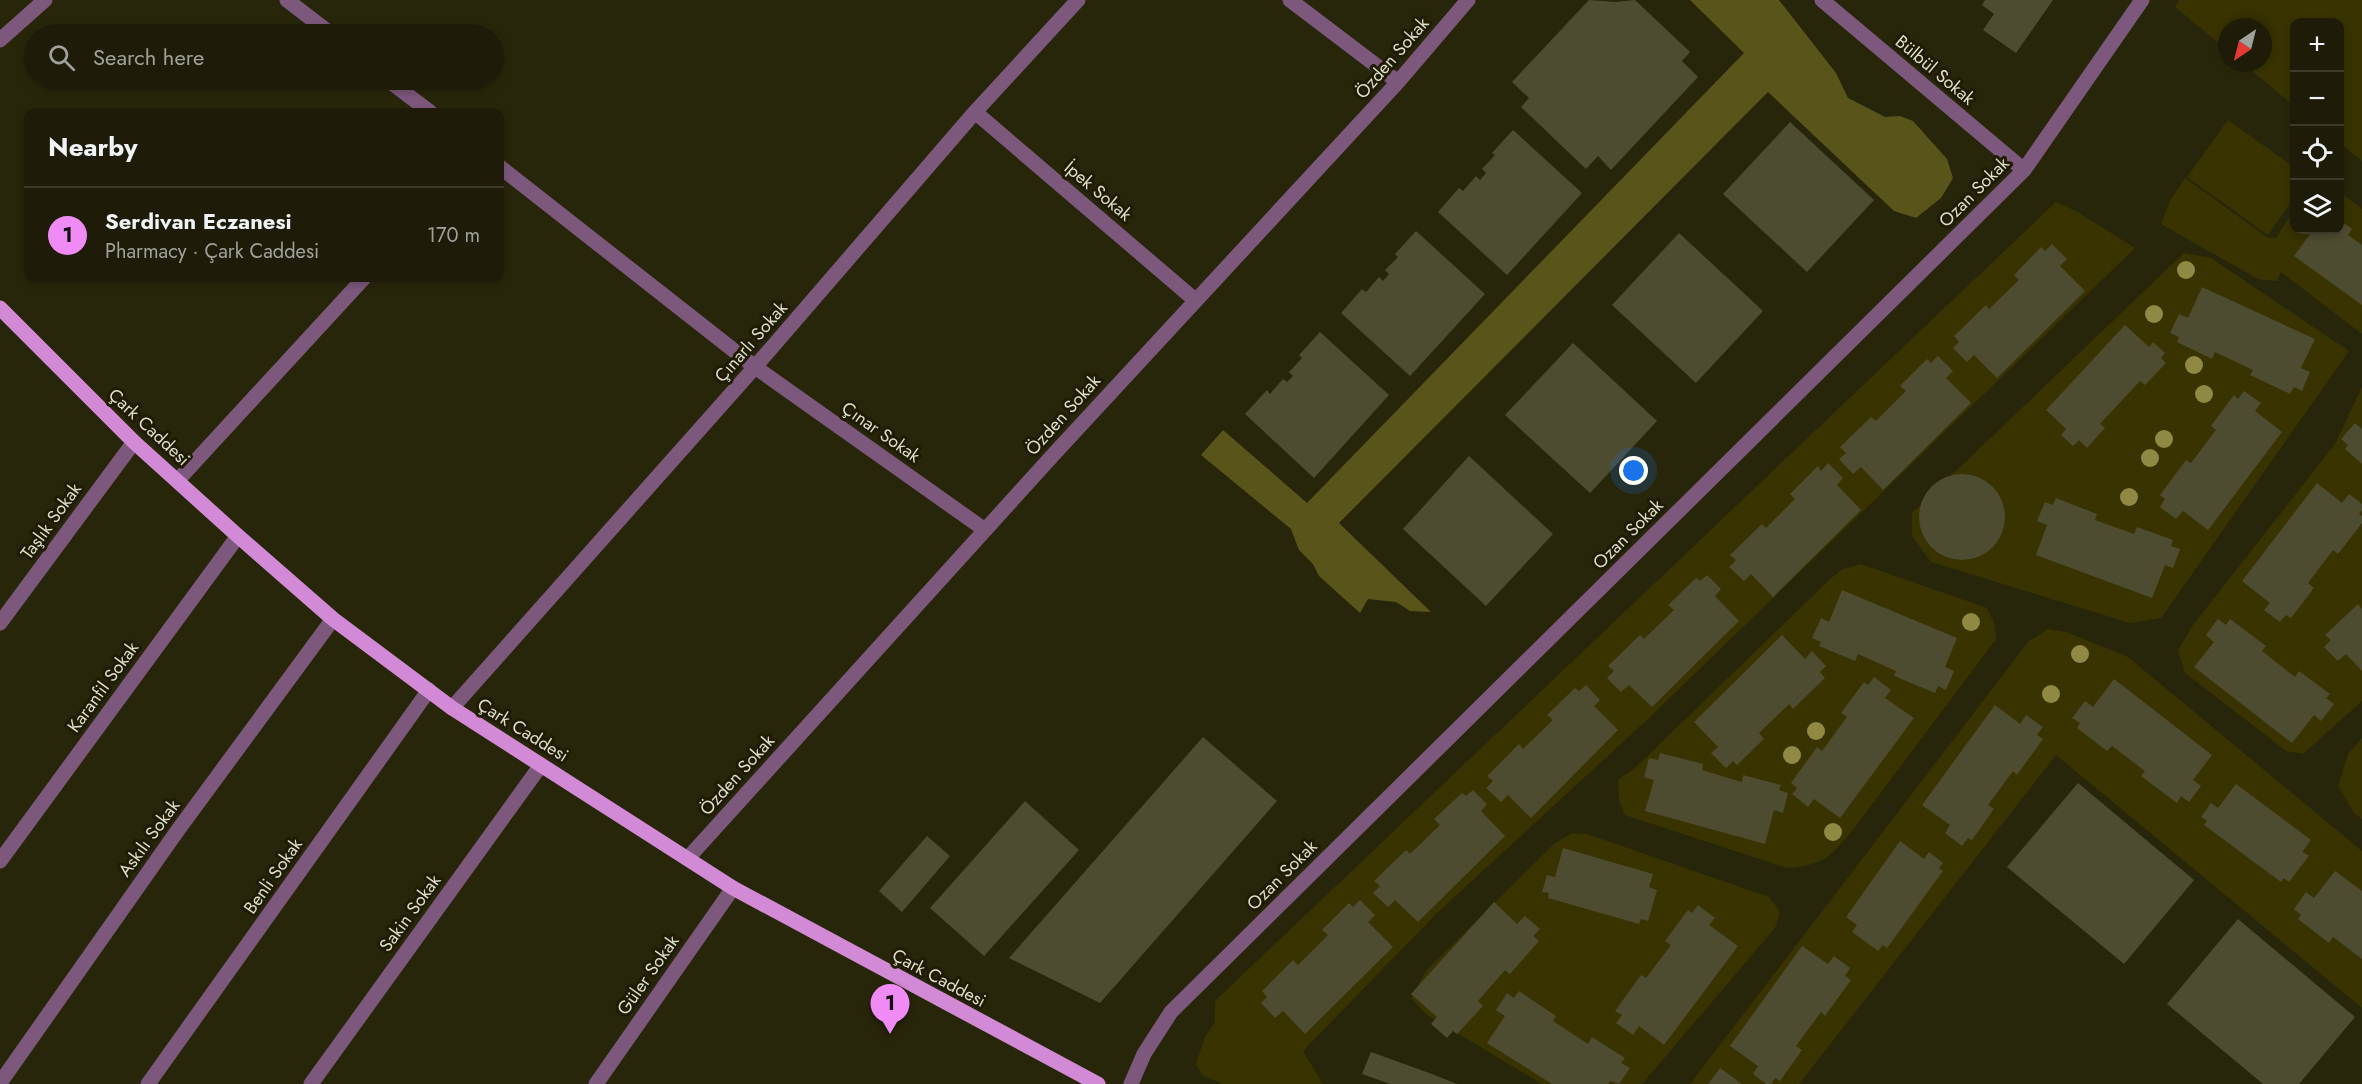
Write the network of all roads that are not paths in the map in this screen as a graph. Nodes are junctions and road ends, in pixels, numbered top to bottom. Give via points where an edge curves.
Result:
1 (45, 0) edge
2 (287, 0) edge
3 (1078, 0) edge
4 (1290, 0) edge
5 (1468, 0) edge
6 (1822, 0) edge
7 (2142, 0) edge
8 (318, 24) edge
9 (0, 40) edge
10 (1398, 82) junction
11 (401, 90) edge
12 (425, 108) edge
13 (975, 112) junction
14 (504, 170) edge
15 (2024, 170) junction
16 (360, 282) edge
17 (1195, 300) junction
18 (0, 308) edge
19 (755, 367) junction
20 (134, 442) junction
21 (178, 480) junction
22 (985, 530) junction
23 (238, 537) junction
24 (333, 619) junction
25 (0, 623) edge
26 (429, 690) junction
27 (452, 708) junction
28 (541, 765) junction
29 (688, 858) junction
30 (0, 861) edge
31 (733, 888) junction
32 (0, 1083) edge
33 (148, 1084) edge
34 (311, 1084) edge
35 (596, 1084) edge
36 (1098, 1084) edge
37 (1131, 1084) edge

1 - 9 street
2 - 8 street
3 - 13 street, Çınarlı Sokak
4 - 10 street
5 - 10 street, Özden Sokak
6 - 15 street, Bülbül Sokak
7 - 15 street, Ozan Sokak
10 - 17 street, Özden Sokak
11 - 12 street
13 - 17 street, İpek Sokak
13 - 19 street, Çınarlı Sokak
14 - 19 street, Çınar Sokak
15 - 37 street, Ozan Sokak via 1171,1012 1144,1054
16 - 21 street
17 - 22 street, Özden Sokak
18 - 20 main road, Çark Caddesi
19 - 22 street, Çınar Sokak
19 - 27 street, Çınarlı Sokak
20 - 21 main road, Çark Caddesi
20 - 25 street, Taşlık Sokak
21 - 23 main road, Çark Caddesi
22 - 29 street, Özden Sokak
23 - 24 main road, Çark Caddesi
23 - 30 street, Karanfil Sokak
24 - 26 main road, Çark Caddesi
24 - 32 street, Askılı Sokak
26 - 27 main road, Çark Caddesi
26 - 33 street, Benli Sokak
27 - 28 main road, Çark Caddesi
28 - 29 main road, Çark Caddesi
28 - 34 street, Sakin Sokak
29 - 31 main road, Çark Caddesi
31 - 35 street, Güler Sokak
31 - 36 main road, Çark Caddesi

